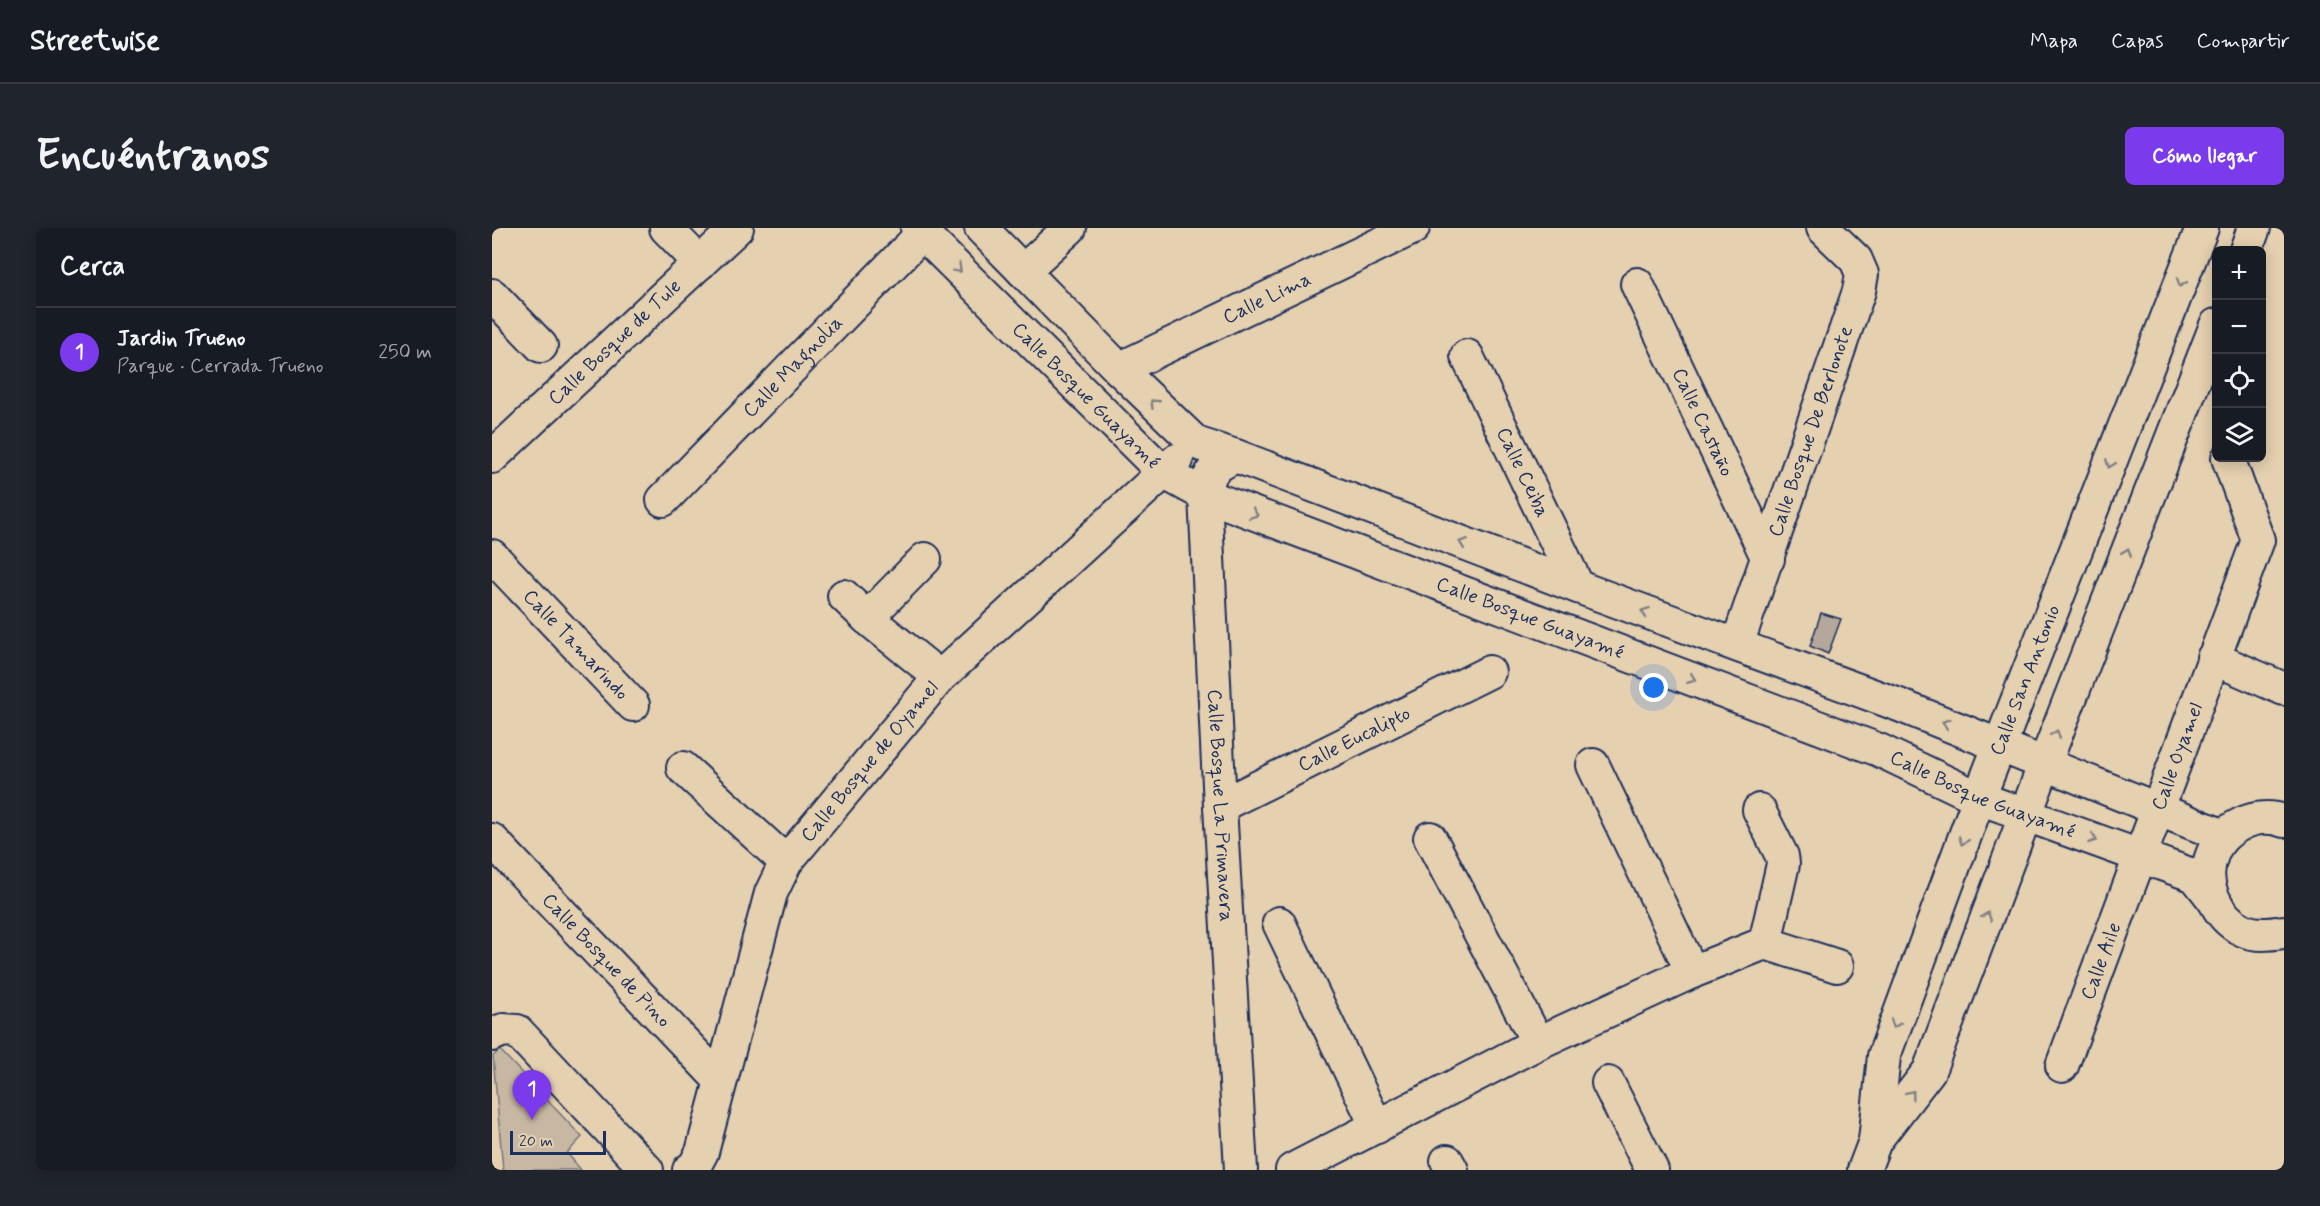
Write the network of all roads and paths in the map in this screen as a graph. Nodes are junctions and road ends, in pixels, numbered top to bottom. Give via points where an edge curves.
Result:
1 (666, 228) edge
2 (737, 228) edge
3 (981, 228) edge
4 (1070, 228) edge
5 (1413, 228) edge
6 (1823, 228) edge
7 (2202, 228) edge
8 (2254, 228) edge
9 (920, 231) edge
10 (2247, 246) edge
11 (700, 262) junction
12 (1023, 271) junction
13 (1637, 284) dead end
14 (492, 295) edge
15 (2212, 338) edge
16 (541, 346) dead end
17 (1467, 357) dead end
18 (1119, 369) junction
19 (1196, 443) junction
20 (1236, 456) junction
21 (492, 457) edge
22 (2230, 462) edge
23 (1163, 472) junction
24 (1205, 495) junction
25 (663, 500) dead end
26 (2271, 536) edge
27 (492, 556) edge
28 (925, 559) dead end
29 (1768, 559) junction
30 (1578, 587) junction
31 (844, 596) dead end
32 (867, 618) junction
33 (1737, 645) junction
34 (2213, 658) junction
35 (1489, 672) dead end
36 (940, 677) junction
37 (2284, 689) edge
38 (633, 705) dead end
39 (1899, 705) junction
40 (2001, 745) junction
41 (1879, 750) junction
42 (2045, 763) junction
43 (1593, 765) dead end
44 (683, 768) dead end
45 (1979, 798) junction
46 (1220, 806) junction
47 (1759, 810) dead end
48 (2157, 810) junction
49 (2025, 815) junction
50 (2284, 821) edge
51 (2224, 836) junction
52 (1430, 838) dead end
53 (492, 840) edge
54 (2141, 857) junction
55 (786, 862) junction
56 (2213, 899) junction
57 (1279, 923) dead end
58 (2284, 932) edge
59 (1765, 943) junction
60 (1837, 966) dead end
61 (1692, 972) junction
62 (492, 1035) edge
63 (1538, 1043) junction
64 (2062, 1066) dead end
65 (720, 1080) junction
66 (1608, 1083) dead end
67 (1377, 1127) junction
68 (1875, 1141) junction
69 (647, 1170) edge
70 (689, 1170) edge
71 (1241, 1170) edge
72 (1292, 1170) edge
73 (1652, 1170) edge
74 (1864, 1170) edge

1 - 11 street
2 - 11 street, Calle Bosque de Tule
3 - 12 street
4 - 12 street
5 - 18 street, Calle Lima
6 - 29 street, Calle Bosque De Berlonote via 1856,260 1862,274
7 -> 40 street, Calle San Antonio
8 - 10 street
9 -> 23 street, Calle Bosque Guayamé
9 - 25 street, Calle Magnolia
11 - 21 street, Calle Bosque de Tule
12 - 18 street
13 - 29 street, Calle Castaño
14 - 16 street
42 -> 15 street, Calle San Antonio
17 - 30 street, Calle Ceiba
19 -> 18 street
19 - 20 street
19 - 23 street, Calle Bosque de Oyamel
20 - 24 street, Calle Bosque La Primavera via 1215,466
30 -> 20 street
22 - 26 street, Calle Oyamel
23 - 24 street, Calle Bosque Guayamé
23 - 36 street, Calle Bosque de Oyamel
24 -> 41 street, Calle Bosque Guayamé
24 - 46 street, Calle Bosque La Primavera
26 - 34 street, Calle Oyamel
27 - 38 street, Calle Tamarindo
28 - 32 street
29 - 33 street, Calle Bosque De Berlonote
33 -> 30 street
31 - 32 street
32 - 36 street
33 - 39 street
34 - 37 street
34 - 48 street, Calle Oyamel
35 - 46 street, Calle Eucalipto
36 - 55 street, Calle Bosque de Oyamel
40 -> 39 street
39 - 41 street via 1880,731
40 - 42 street
40 - 45 street, Calle San Antonio
41 - 45 street, Calle Bosque Guayamé
42 - 48 street
42 - 49 street, Calle San Antonio
43 - 61 street
44 - 55 street
45 - 49 street, Calle Bosque Guayamé
45 -> 68 street, Calle San Antonio via 1884,1056
46 - 71 street, Calle Bosque La Primavera
47 - 59 street via 1783,864
48 - 51 street
48 - 54 street, Calle Oyamel
49 -> 54 street, Calle Bosque Guayamé
68 -> 49 street, Calle San Antonio via 1929,1071
50 - 51 street via 2273,817 2246,821
51 - 56 street via 2212,855 2208,877
52 - 63 street
53 - 65 street, Calle Bosque de Pino
54 - 56 street, Calle Bosque Guayamé via 2195,876
54 - 64 street, Calle Aile
55 - 65 street, Calle Bosque de Oyamel via 771,893
56 - 58 street, Calle Bosque Guayamé via 2225,917 2243,930 2264,935
57 - 67 street
59 - 60 street
59 - 61 street
61 - 63 street
62 - 69 street via 503,1030 517,1031
63 - 67 street
65 - 70 street, Calle Bosque de Oyamel via 702,1152
66 - 73 street
67 - 72 street
68 - 74 street, Calle San Antonio

